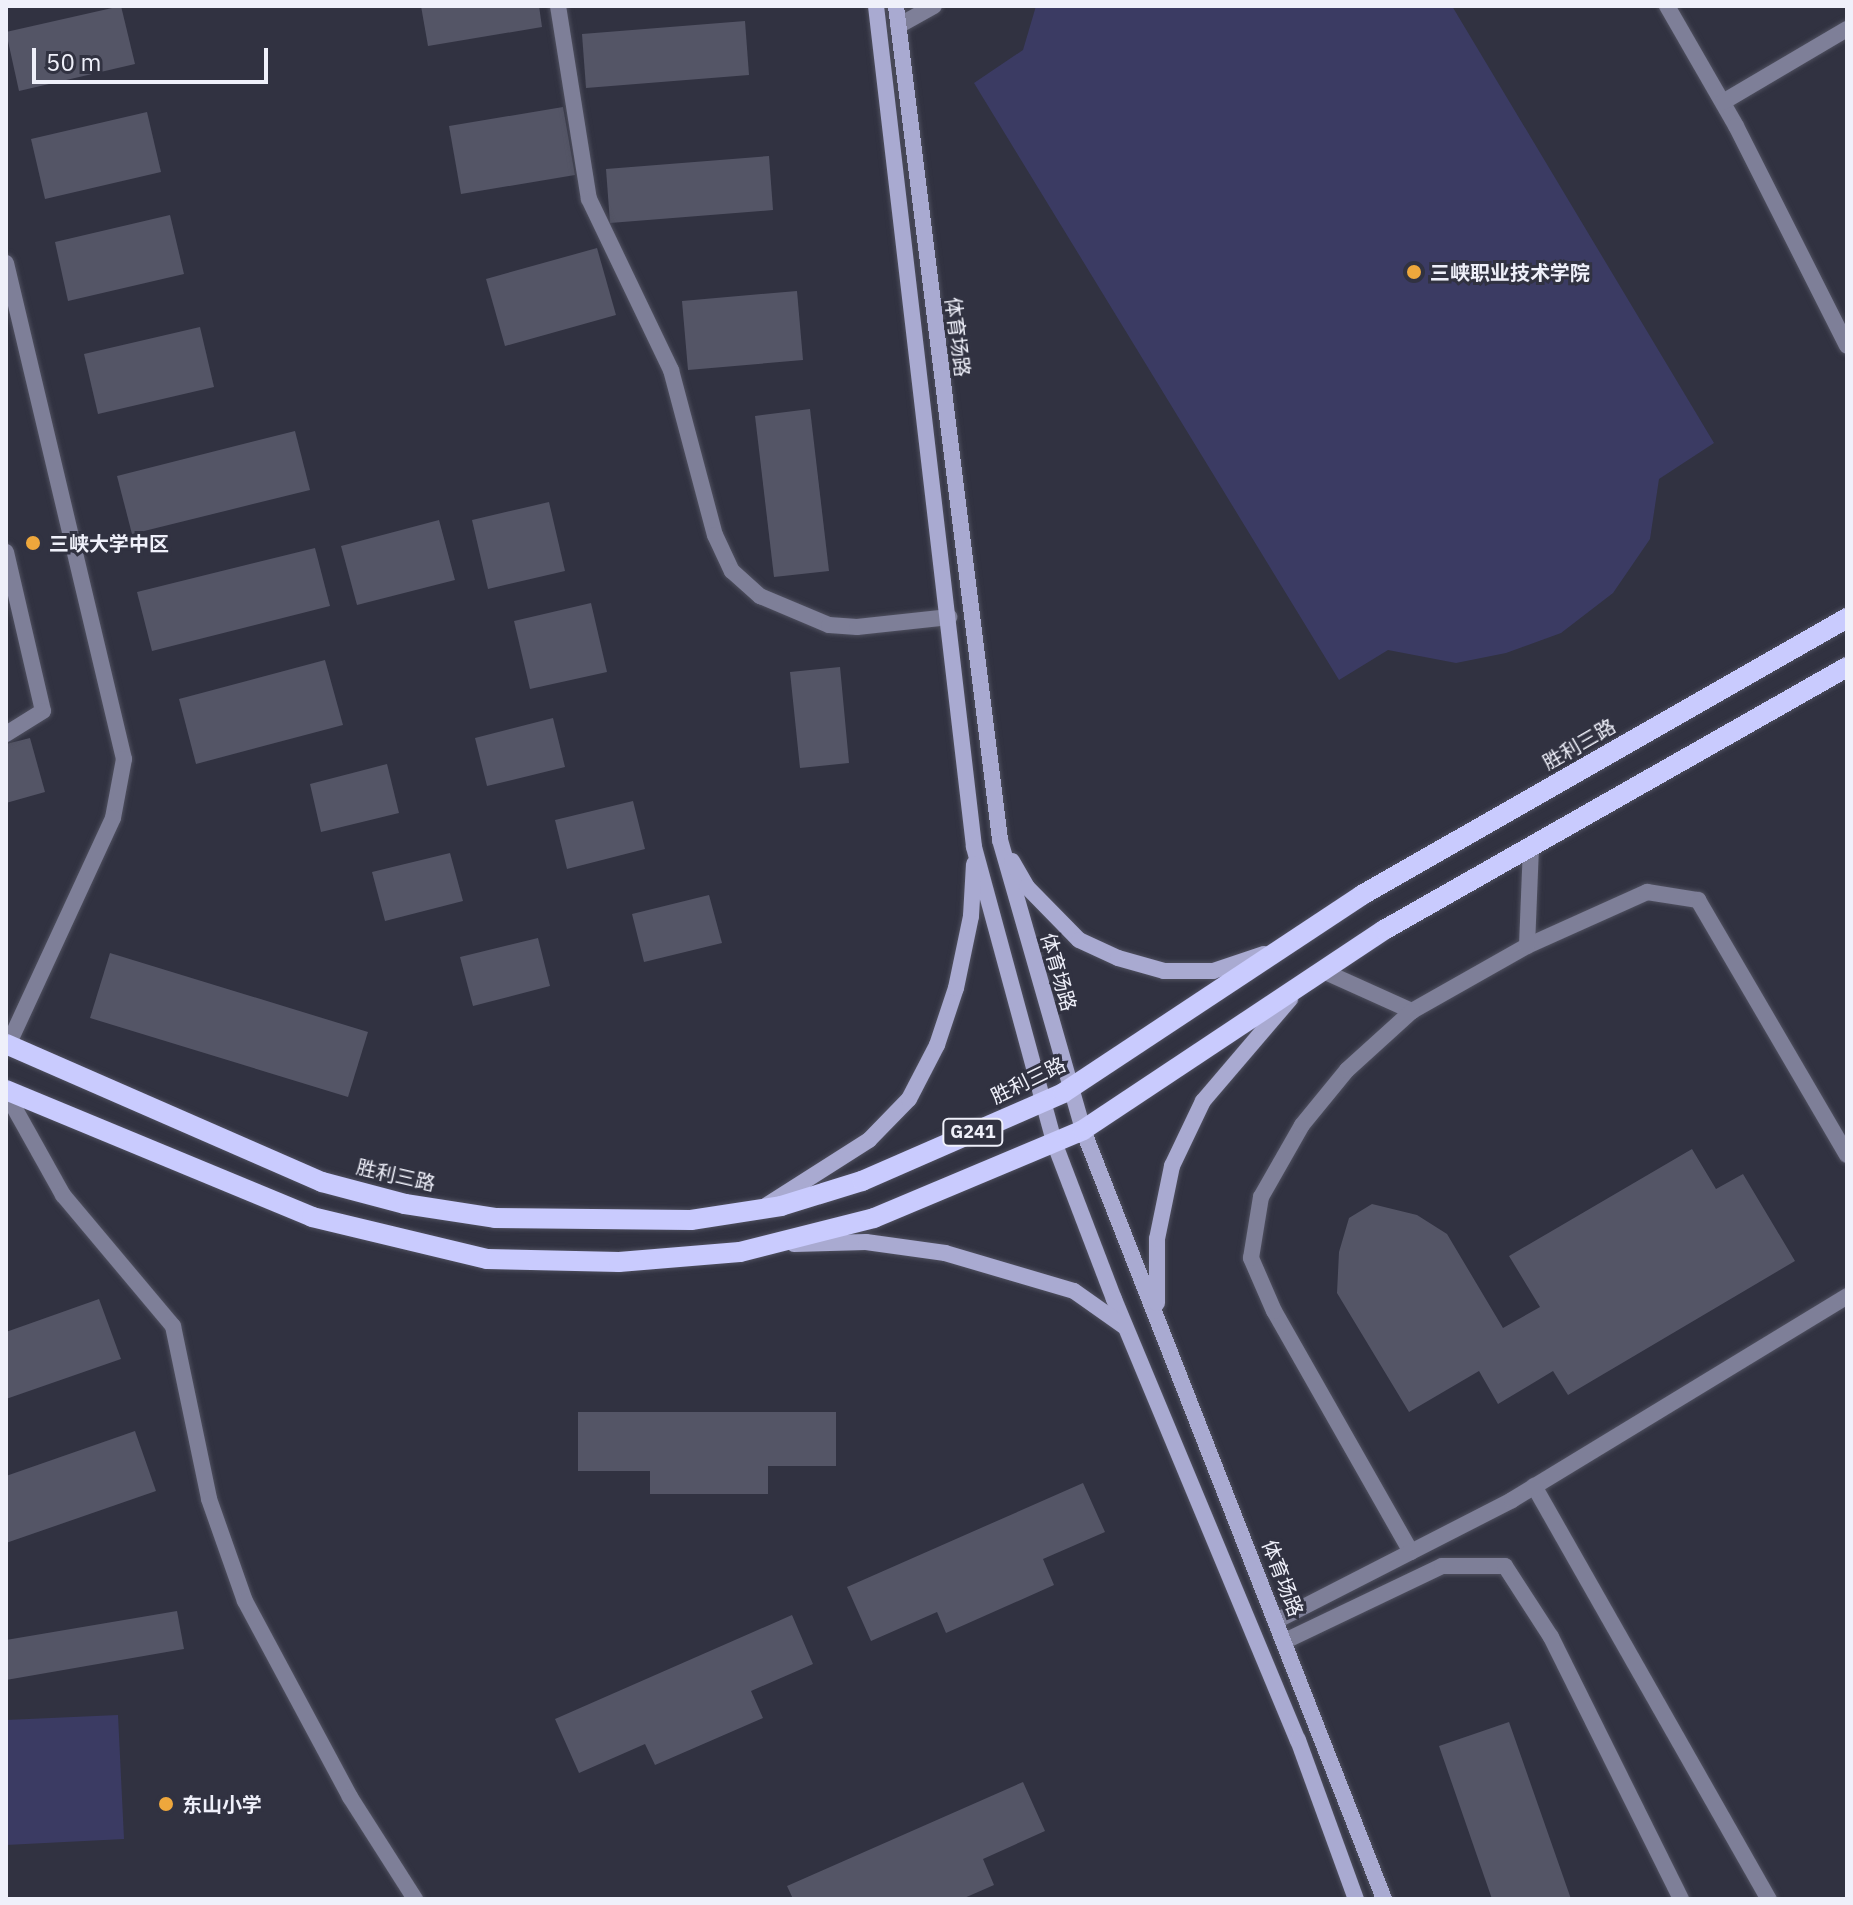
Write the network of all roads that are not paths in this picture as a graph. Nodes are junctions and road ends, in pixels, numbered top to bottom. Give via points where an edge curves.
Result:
1 (558, 6) edge
2 (876, 6) edge
3 (896, 6) edge
4 (934, 6) edge
5 (1667, 6) edge
6 (898, 26) junction
7 (1847, 29) edge
8 (1723, 102) junction
9 (6, 263) edge
10 (1847, 346) edge
11 (6, 552) edge
12 (949, 617) junction
13 (1847, 618) edge
14 (1847, 667) edge
15 (6, 734) edge
16 (1000, 840) junction
17 (974, 847) junction
18 (1531, 847) junction
19 (1527, 946) junction
20 (1284, 947) junction
21 (1323, 971) junction
22 (1305, 983) junction
23 (1412, 1011) junction
24 (7, 1045) edge
25 (1072, 1087) junction
26 (6, 1091) edge
27 (1041, 1102) junction
28 (1083, 1130) junction
29 (1054, 1142) junction
30 (1847, 1155) edge
31 (759, 1209) junction
32 (772, 1244) junction
33 (1847, 1296) edge
34 (1157, 1313) junction
35 (1126, 1328) junction
36 (1534, 1486) junction
37 (1411, 1552) junction
38 (1278, 1620) junction
39 (1285, 1641) junction
40 (415, 1899) edge
41 (1356, 1899) edge
42 (1384, 1899) edge
43 (1681, 1899) edge
44 (1769, 1899) edge

1 - 12 street via 589,199 671,370 715,535 732,571 760,596 829,625
2 - 12 main road, 体育场路
3 - 6 main road, 体育场路
4 - 6 street
5 - 8 street
6 - 16 main road, 体育场路
7 - 8 street
8 - 10 street
9 - 24 street via 124,759 113,818
11 - 15 street via 43,711
12 - 17 main road, 体育场路
13 - 20 main road, 胜利三路 / G241 via 1362,895
14 - 18 main road, G241
16 - 20 main road via 1045,907 1079,940 1118,958 1164,971 1213,971
16 - 25 main road, 体育场路
17 - 27 main road, 体育场路
17 - 31 main road via 971,916 956,988 937,1045 909,1099 856,1149
18 - 19 street
18 - 21 main road, G241
19 - 23 street
19 - 30 street via 1647,892 1698,900
20 - 25 main road, 胜利三路 / G241
21 - 22 main road, G241
21 - 23 street
22 - 28 main road, G241
22 - 34 main road via 1203,1101 1172,1166 1157,1239
23 - 37 street via 1347,1070 1302,1125 1261,1197 1251,1258 1274,1311
24 - 31 main road, 胜利三路 / G241 via 322,1182 405,1204 510,1219 691,1220
25 - 27 main road, 胜利三路 / G241
25 - 28 main road, 体育场路
26 - 32 main road, G241 via 312,1217 487,1259 619,1262 740,1252
26 - 40 street via 63,1195 173,1326 209,1499 245,1601 350,1797
27 - 29 main road, 体育场路
27 - 31 main road, 胜利三路 / G241 via 862,1181
28 - 29 main road, G241
28 - 34 main road, 体育场路
29 - 32 main road, G241 via 874,1218
29 - 35 main road, 体育场路
32 - 35 main road via 866,1242 945,1253 1074,1291
33 - 36 street
34 - 38 main road, 体育场路
35 - 41 main road, 体育场路 via 1298,1740
36 - 37 street
36 - 44 street
37 - 38 street
38 - 39 main road, 体育场路
39 - 42 main road, 体育场路
39 - 43 street via 1442,1566 1505,1566 1551,1637

